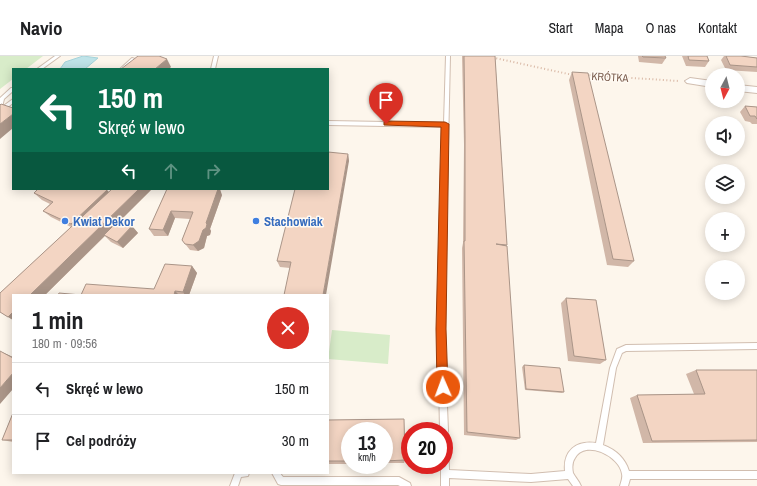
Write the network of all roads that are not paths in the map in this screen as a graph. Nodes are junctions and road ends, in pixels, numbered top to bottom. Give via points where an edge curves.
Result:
1 (58, 56) edge
2 (216, 56) edge
3 (448, 56) edge
4 (133, 60) edge
5 (40, 68) edge
6 (123, 68) edge
7 (213, 68) edge
8 (690, 82) road end
9 (705, 83) edge
10 (745, 89) edge
11 (12, 90) edge
12 (757, 90) edge
13 (12, 102) edge
14 (0, 107) edge
15 (0, 111) edge
16 (329, 123) edge
17 (445, 124) junction
18 (757, 346) edge
19 (444, 422) edge
20 (598, 446) junction
21 (239, 474) edge
22 (277, 474) edge
23 (445, 474) joint
24 (570, 475) junction
25 (628, 475) junction
26 (757, 475) edge
27 (234, 486) edge
28 (407, 486) edge
29 (445, 486) edge
30 (577, 486) edge
31 (624, 486) edge

1 - 5 lane
2 - 7 lane
3 - 17 lane
4 - 6 lane
8 - 9 street
10 - 12 street
11 - 14 lane via 2,98
13 - 15 lane
16 - 17 lane
17 - 19 lane via 441,329
18 - 20 lane via 626,348 619,351 613,368
20 - 24 lane via 582,447 574,451 569,459
20 - 25 lane via 616,457
21 - 27 lane
22 - 28 lane via 281,480 399,481
23 - 24 lane via 531,478
23 - 29 lane
24 - 30 lane
25 - 26 lane
25 - 31 lane

